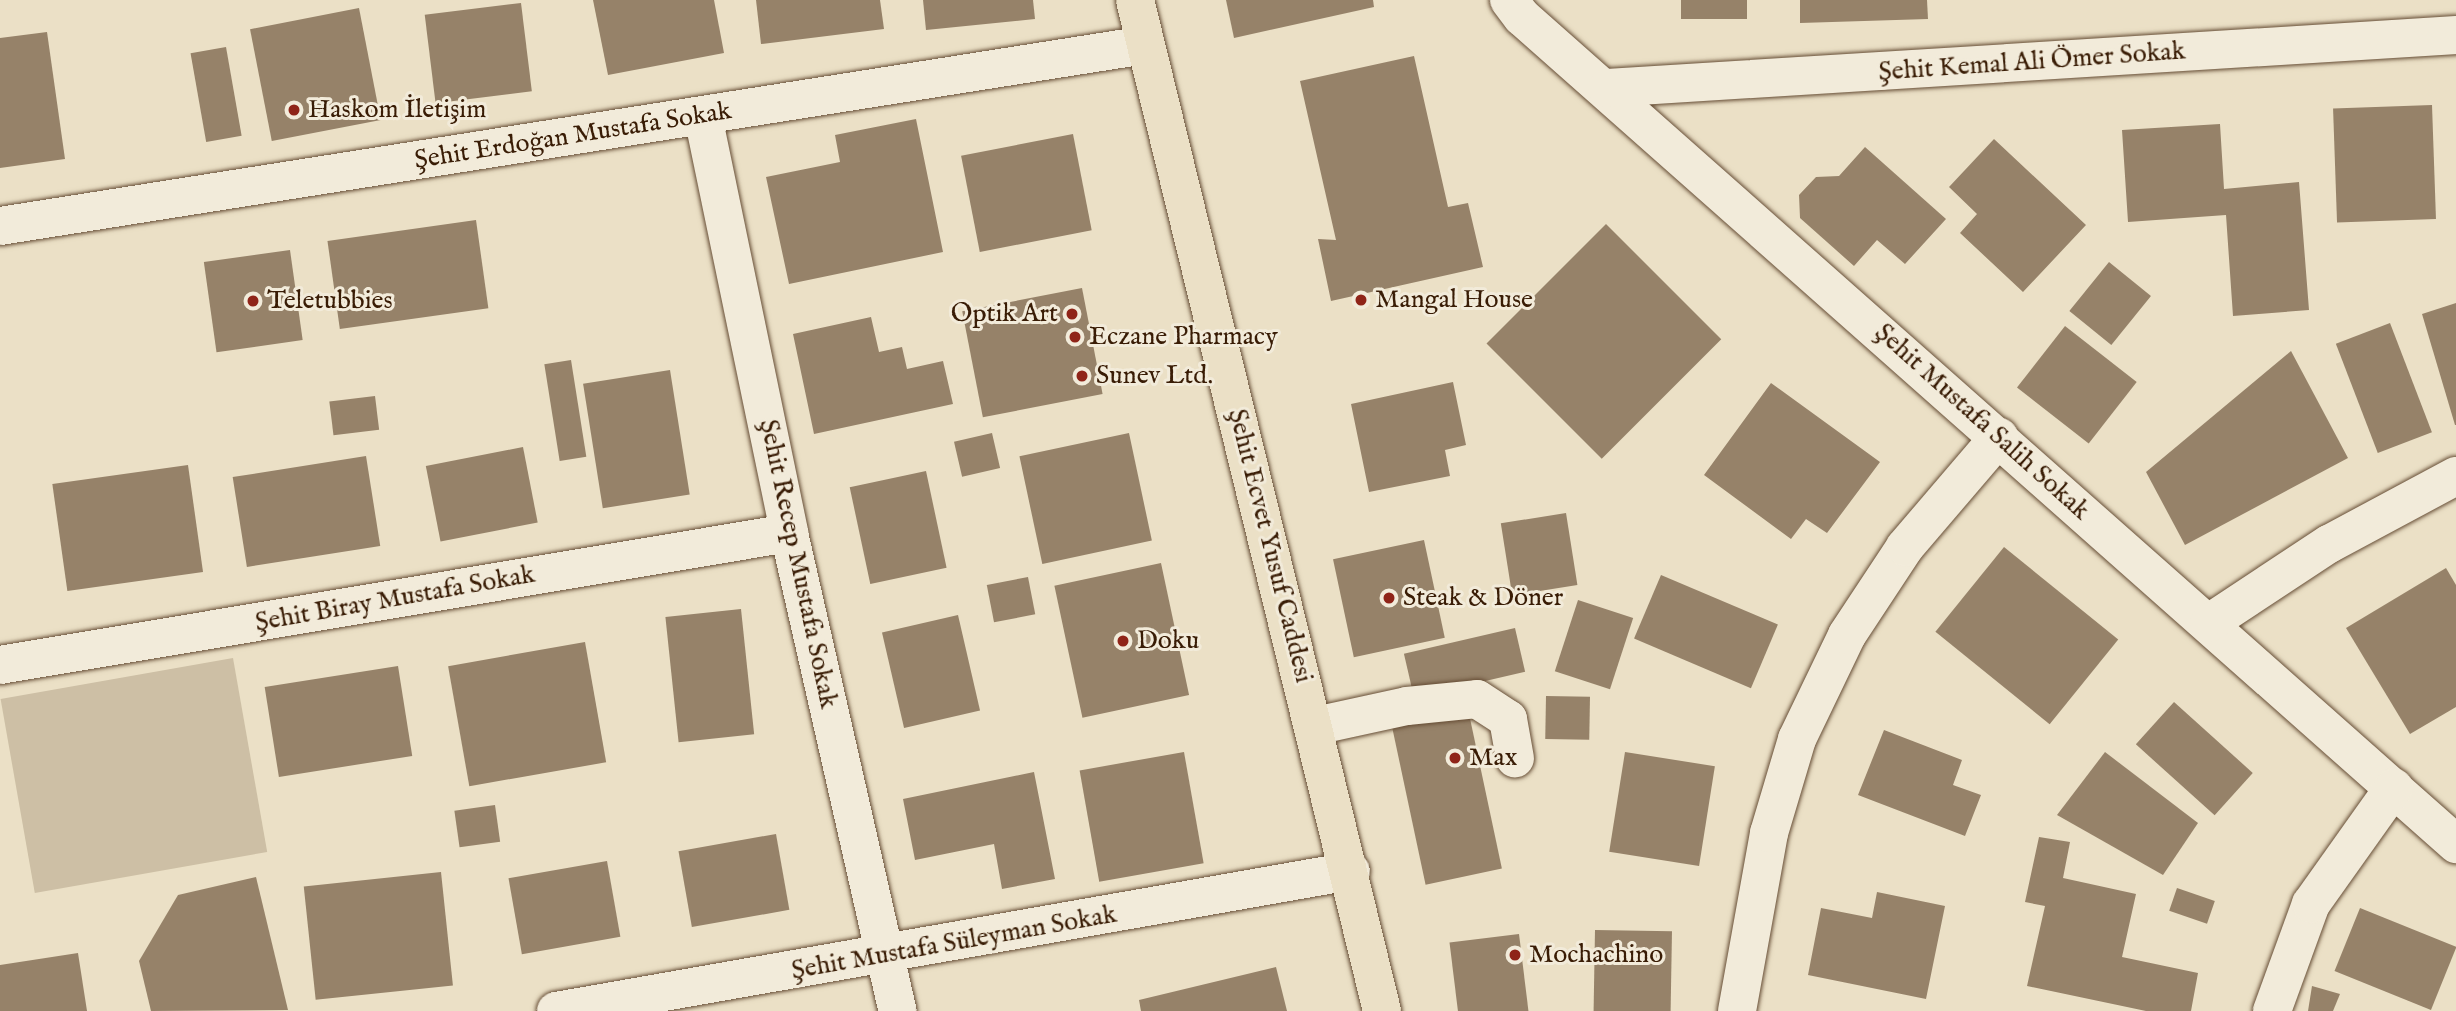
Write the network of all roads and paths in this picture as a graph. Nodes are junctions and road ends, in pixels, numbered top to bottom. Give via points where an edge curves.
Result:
1 (1135, 0) edge
2 (1509, 0) edge
3 (2456, 35) edge
4 (1146, 45) junction
5 (1608, 88) junction
6 (703, 116) junction
7 (0, 226) edge
8 (1999, 437) junction
9 (2456, 476) edge
10 (789, 533) junction
11 (2208, 624) junction
12 (0, 665) edge
13 (1315, 726) junction
14 (1515, 758) dead end
15 (2394, 787) junction
16 (2456, 844) edge
17 (1351, 871) junction
18 (885, 956) junction
19 (555, 1011) edge
20 (898, 1011) edge
21 (1382, 1011) edge
22 (1738, 1011) edge
23 (2272, 1011) edge

1 - 4 main road, Şehit Ecvet Yusuf Caddesi
2 - 5 street, Şehit Mustafa Salih Sokak via 1522,17
3 - 5 street, Şehit Kemal Ali Ömer Sokak
4 - 6 street, Şehit Erdoğan Mustafa Sokak
4 - 13 main road, Şehit Ecvet Yusuf Caddesi
5 - 8 street, Şehit Mustafa Salih Sokak
6 - 7 street, Şehit Erdoğan Mustafa Sokak
6 - 10 street, Şehit Recep Mustafa Sokak
8 - 11 street, Şehit Mustafa Salih Sokak
8 - 22 street via 1905,547 1847,635 1797,739 1769,833
9 - 11 street via 2329,544
10 - 12 street, Şehit Biray Mustafa Sokak
10 - 18 street, Şehit Recep Mustafa Sokak
11 - 15 street, Şehit Mustafa Salih Sokak
13 - 14 street via 1407,706 1477,699 1508,719
13 - 17 main road, Şehit Ecvet Yusuf Caddesi
15 - 16 street, Şehit Mustafa Salih Sokak
15 - 23 street via 2311,904
17 - 18 street, Şehit Mustafa Süleyman Sokak
17 - 21 main road, Şehit Ecvet Yusuf Caddesi
18 - 19 street, Şehit Mustafa Süleyman Sokak
18 - 20 street, Şehit Recep Mustafa Sokak

